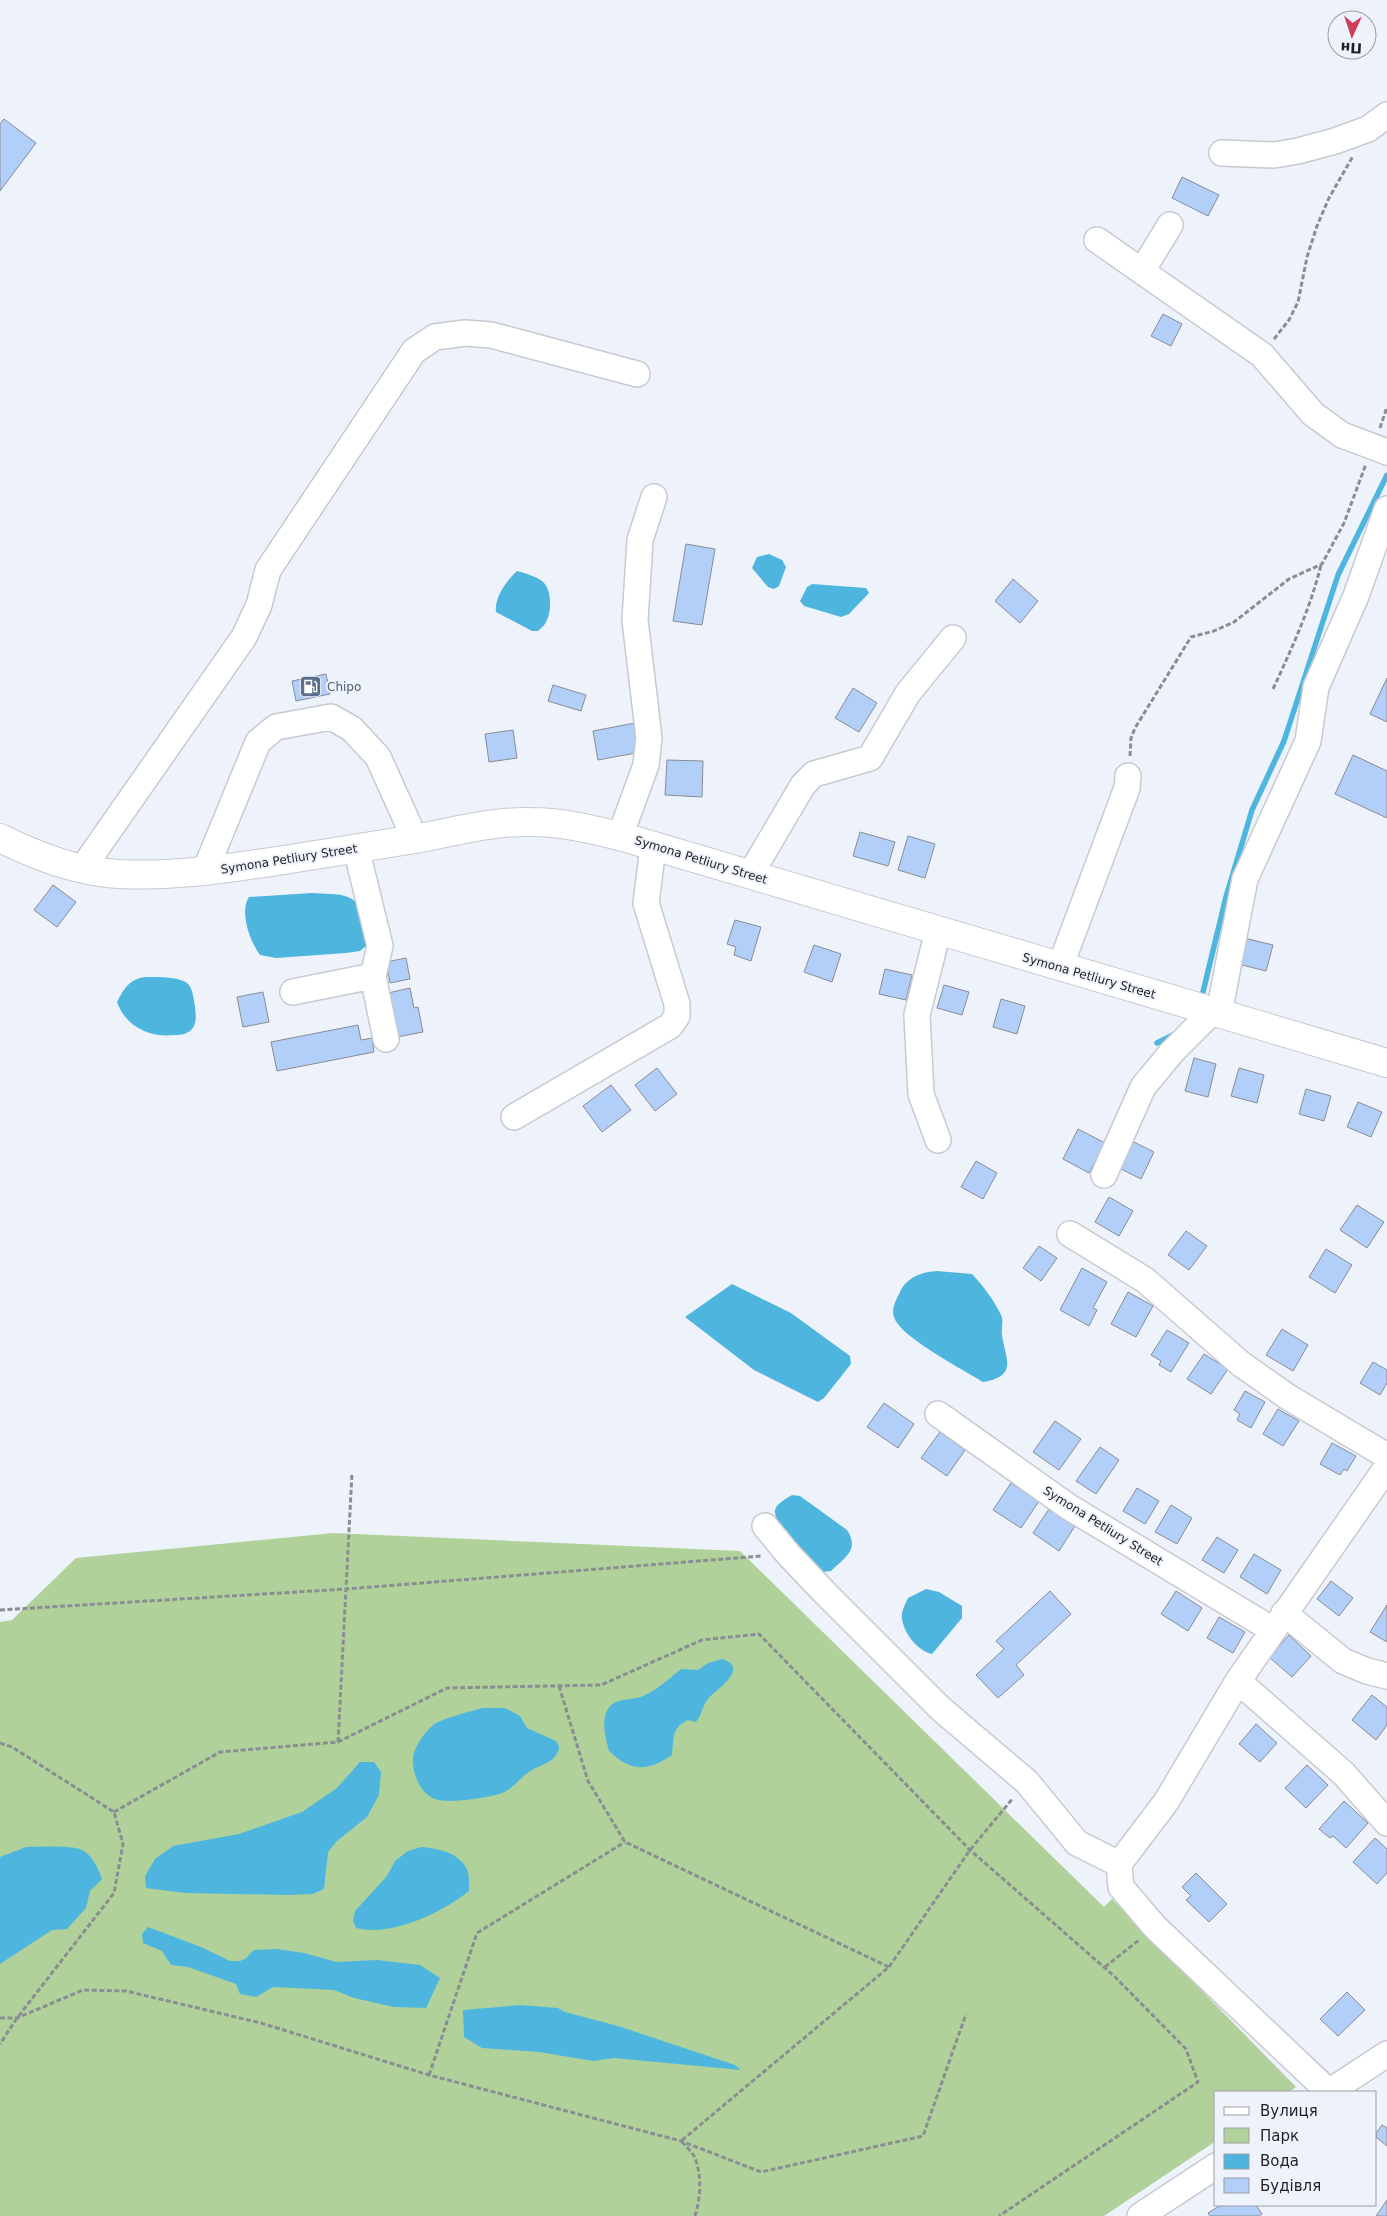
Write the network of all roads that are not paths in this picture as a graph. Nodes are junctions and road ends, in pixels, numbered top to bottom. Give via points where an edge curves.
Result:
1 (1378, 122) edge
2 (1222, 153) dead end
3 (1170, 225) dead end
4 (1097, 240) dead end
5 (1142, 271) junction
6 (637, 374) dead end
7 (1382, 451) edge
8 (654, 497) dead end
9 (1387, 510) edge
10 (953, 638) dead end
11 (1128, 776) road end
12 (620, 836) junction
13 (0, 838) edge
14 (415, 839) junction
15 (653, 847) junction
16 (356, 848) junction
17 (82, 869) junction
18 (205, 871) junction
19 (750, 875) junction
20 (938, 931) junction
21 (1060, 967) junction
22 (373, 976) junction
23 (293, 992) dead end
24 (1215, 1013) junction
25 (386, 1039) dead end
26 (1387, 1063) edge
27 (514, 1117) dead end
28 (938, 1140) dead end
29 (1104, 1175) dead end
30 (1070, 1234) dead end
31 (938, 1414) dead end
32 (1387, 1456) edge
33 (1387, 1467) edge
34 (765, 1526) dead end
35 (1278, 1621) junction
36 (1387, 1676) edge
37 (1238, 1681) junction
38 (1387, 1823) edge
39 (1119, 1864) junction
40 (1387, 2054) edge
41 (1328, 2091) edge
42 (1331, 2091) edge
43 (1214, 2167) edge
44 (1140, 2216) edge

1 - 2 street via 1335,141 1274,155
3 - 5 street
4 - 5 street
5 - 7 street via 1262,355 1313,414 1342,435
6 - 17 street via 491,334 435,337 414,351 268,570 259,605 244,637
8 - 12 street via 640,540 635,620 649,738 646,764
9 - 24 street via 1356,596 1316,687 1308,741 1245,878
10 - 19 street via 908,693 870,758 814,774 803,785
11 - 21 street via 1127,788
12 - 14 main road, Symona Petliury Street via 569,824 529,822
12 - 15 main road, Symona Petliury Street
13 - 17 main road, Symona Petliury Street
14 - 16 main road, Symona Petliury Street
14 - 18 street via 378,757 352,730 330,717 276,727 258,742
15 - 19 main road, Symona Petliury Street
15 - 27 street via 646,903 677,1016 670,1026
16 - 18 main road, Symona Petliury Street
16 - 22 street via 380,946
17 - 18 main road, Symona Petliury Street via 118,874
19 - 20 main road, Symona Petliury Street
20 - 21 main road, Symona Petliury Street
20 - 28 street via 917,1015 921,1094
21 - 24 main road, Symona Petliury Street
22 - 23 street
22 - 25 street
24 - 26 main road, Symona Petliury Street
24 - 29 street via 1172,1052 1143,1087
30 - 32 street via 1145,1280 1241,1364
31 - 35 street, Symona Petliury Street via 1069,1507
33 - 35 street
34 - 39 street via 788,1554 940,1709 1027,1782 1077,1843
35 - 36 street, Symona Petliury Street via 1343,1661
35 - 37 street
37 - 38 street via 1344,1774
37 - 39 street via 1166,1802
39 - 41 street via 1121,1888 1155,1927
40 - 42 street
43 - 44 street

